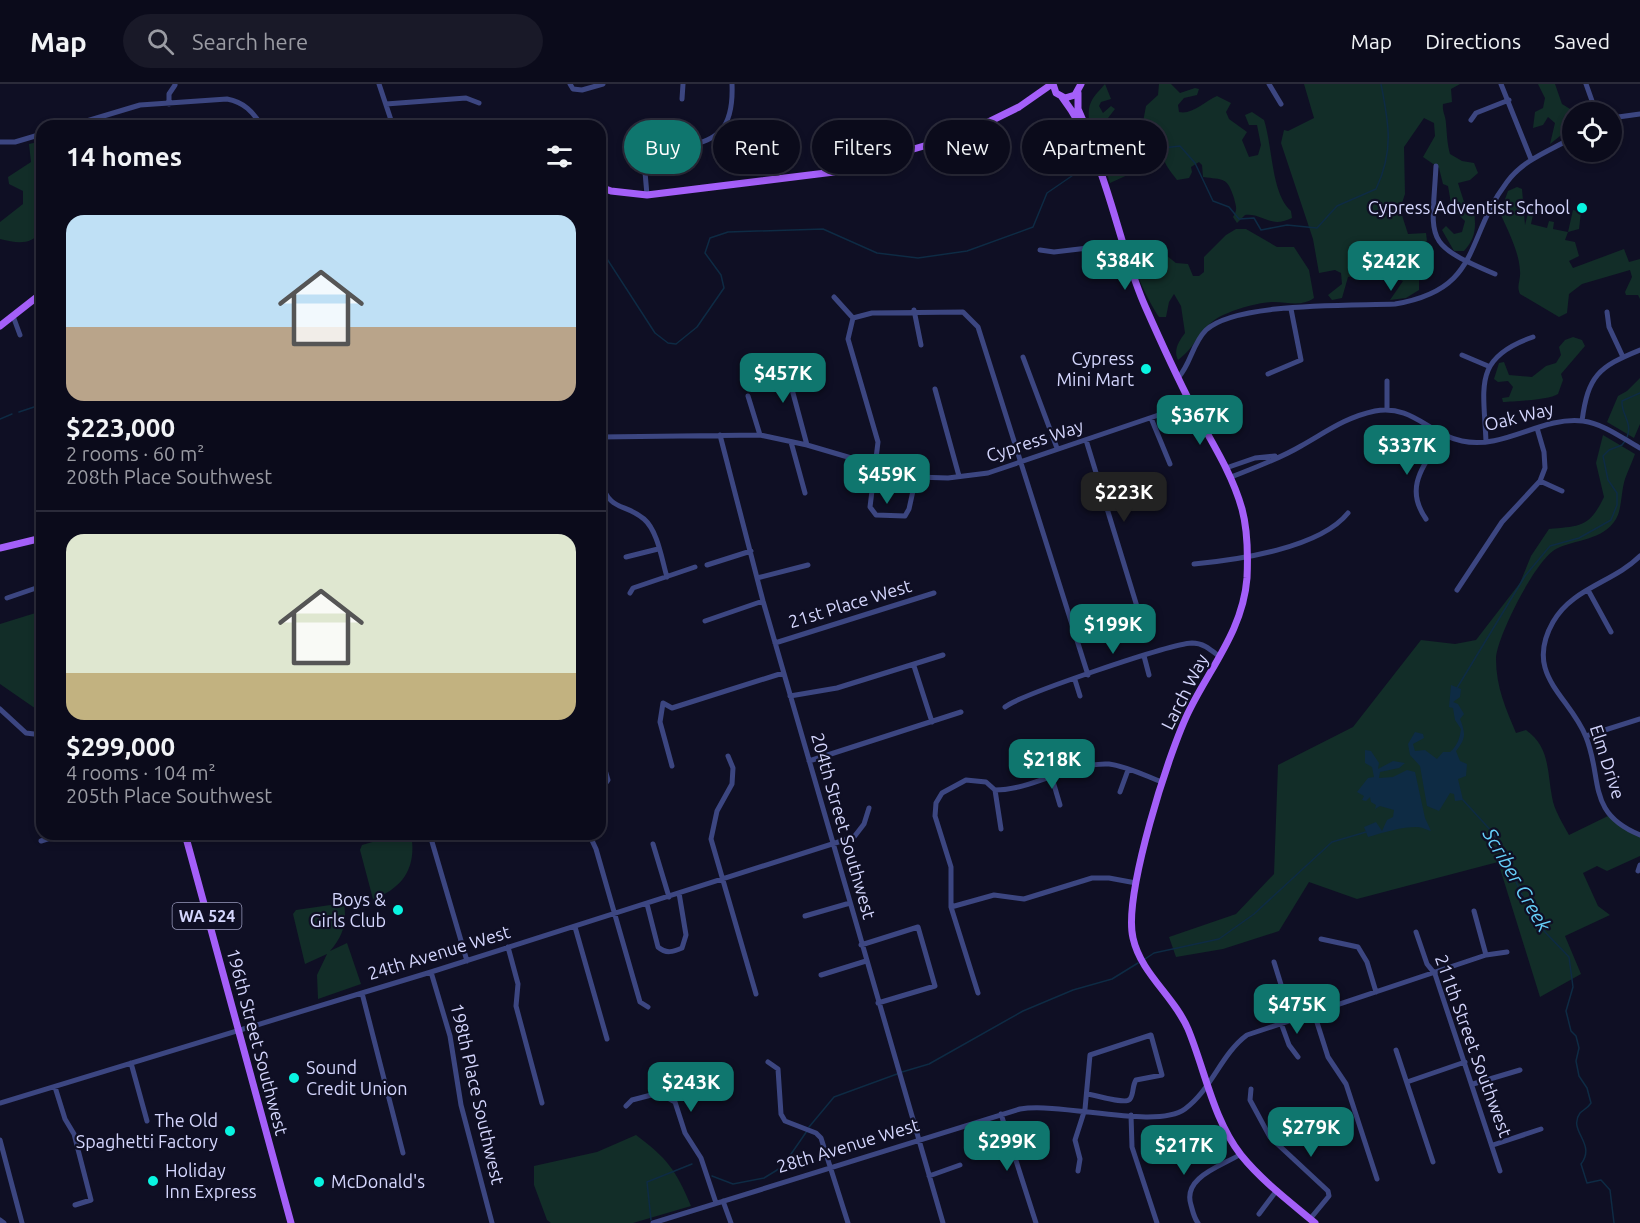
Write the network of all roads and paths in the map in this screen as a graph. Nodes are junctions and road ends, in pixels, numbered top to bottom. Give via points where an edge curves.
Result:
1 (379, 84) edge
2 (603, 84) edge
3 (682, 84) edge
4 (732, 84) edge
5 (1052, 84) edge
6 (1269, 84) edge
7 (1501, 84) edge
8 (1586, 84) edge
9 (175, 85) edge
10 (572, 87) edge
11 (1081, 87) edge
12 (1061, 96) junction
13 (682, 99) dead end
14 (1509, 100) junction
15 (1592, 102) edge
16 (479, 103) dead end
17 (169, 104) junction
18 (386, 104) junction
19 (1281, 104) dead end
20 (1019, 107) junction
21 (1640, 114) edge
22 (1622, 116) edge
23 (90, 120) edge
24 (258, 120) edge
25 (391, 120) edge
26 (1075, 120) edge
27 (1082, 120) edge
28 (1471, 120) dead end
29 (36, 136) edge
30 (0, 142) edge
31 (1562, 143) edge
32 (1531, 159) junction
33 (1436, 166) dead end
34 (1100, 174) edge
35 (606, 189) edge
36 (647, 195) junction
37 (1122, 244) junction
38 (1040, 250) dead end
39 (1467, 262) junction
40 (1495, 274) dead end
41 (834, 297) dead end
42 (36, 298) edge
43 (1291, 309) junction
44 (914, 310) junction
45 (1607, 312) dead end
46 (13, 316) junction
47 (853, 318) junction
48 (0, 326) edge
49 (20, 335) dead end
50 (1533, 337) dead end
51 (921, 345) dead end
52 (1640, 350) edge
53 (1462, 355) dead end
54 (783, 356) dead end
55 (1023, 357) dead end
56 (1623, 357) junction
57 (1488, 366) junction
58 (1268, 374) dead end
59 (1178, 378) junction
60 (1387, 381) dead end
61 (935, 389) dead end
62 (748, 396) dead end
63 (1191, 404) junction
64 (1387, 409) junction
65 (1151, 418) junction
66 (1582, 421) junction
67 (1537, 428) junction
68 (720, 435) junction
69 (760, 435) junction
70 (1443, 435) junction
71 (606, 437) edge
72 (1086, 440) junction
73 (791, 442) junction
74 (1485, 442) junction
75 (807, 445) junction
76 (1057, 448) junction
77 (1640, 448) edge
78 (1276, 456) junction
79 (1020, 460) junction
80 (1170, 464) dead end
81 (876, 466) junction
82 (1226, 468) junction
83 (959, 476) junction
84 (916, 477) junction
85 (1231, 477) junction
86 (1540, 481) junction
87 (1562, 491) dead end
88 (606, 492) edge
89 (805, 494) dead end
90 (1348, 513) dead end
91 (1426, 519) dead end
92 (36, 539) edge
93 (0, 548) edge
94 (658, 549) junction
95 (751, 551) junction
96 (1640, 556) edge
97 (626, 557) dead end
98 (1247, 559) junction
99 (1194, 564) dead end
100 (707, 565) dead end
101 (808, 566) dead end
102 (695, 567) dead end
103 (667, 577) junction
104 (757, 578) junction
105 (36, 588) edge
106 (1457, 590) dead end
107 (1588, 590) junction
108 (630, 593) dead end
109 (934, 593) dead end
110 (7, 598) dead end
111 (763, 601) junction
112 (1139, 613) dead end
113 (705, 621) dead end
114 (1611, 632) dead end
115 (775, 644) junction
116 (943, 655) dead end
117 (1144, 656) junction
118 (1220, 657) junction
119 (914, 666) junction
120 (783, 673) junction
121 (1088, 675) junction
122 (1149, 675) dead end
123 (1075, 680) junction
124 (790, 696) junction
125 (1080, 696) dead end
126 (1005, 707) dead end
127 (0, 710) edge
128 (961, 712) dead end
129 (1640, 718) edge
130 (932, 722) junction
131 (36, 734) edge
132 (1586, 736) junction
133 (728, 756) dead end
134 (809, 761) junction
135 (672, 766) dead end
136 (1128, 770) junction
137 (1052, 778) junction
138 (1162, 782) junction
139 (995, 790) junction
140 (1120, 792) dead end
141 (1060, 805) dead end
142 (869, 808) dead end
143 (1001, 829) dead end
144 (1640, 835) edge
145 (44, 840) edge
146 (187, 840) edge
147 (431, 840) edge
148 (592, 840) edge
149 (41, 841) dead end
150 (832, 843) junction
151 (653, 844) dead end
152 (722, 879) junction
153 (1136, 883) junction
154 (679, 893) junction
155 (669, 897) junction
156 (850, 903) junction
157 (647, 904) junction
158 (951, 906) junction
159 (1474, 911) dead end
160 (616, 914) junction
161 (805, 916) dead end
162 (575, 927) junction
163 (1416, 932) dead end
164 (1320, 939) dead end
165 (861, 945) junction
166 (508, 947) junction
167 (1507, 952) dead end
168 (1486, 955) junction
169 (467, 961) junction
170 (866, 961) junction
171 (1274, 962) dead end
172 (431, 972) junction
173 (1435, 974) junction
174 (821, 975) dead end
175 (1376, 992) junction
176 (362, 993) junction
177 (978, 993) dead end
178 (756, 994) dead end
179 (878, 1003) junction
180 (648, 1007) dead end
181 (1314, 1013) junction
182 (1292, 1020) junction
183 (1281, 1023) junction
184 (238, 1030) junction
185 (607, 1039) dead end
186 (1396, 1050) dead end
187 (1298, 1057) dead end
188 (768, 1062) dead end
189 (1465, 1062) junction
190 (131, 1063) junction
191 (1520, 1070) dead end
192 (1407, 1082) junction
193 (1207, 1084) junction
194 (1473, 1084) junction
195 (55, 1087) junction
196 (1251, 1089) dead end
197 (1087, 1094) junction
198 (0, 1103) edge
199 (542, 1103) dead end
200 (626, 1106) dead end
201 (1085, 1109) junction
202 (1000, 1114) junction
203 (1131, 1115) junction
204 (147, 1121) dead end
205 (1541, 1129) dead end
206 (1, 1140) edge
207 (918, 1140) junction
208 (1493, 1144) junction
209 (403, 1153) dead end
210 (1241, 1154) junction
211 (1433, 1162) dead end
212 (960, 1165) dead end
213 (832, 1168) junction
214 (1078, 1171) dead end
215 (1500, 1171) dead end
216 (929, 1176) junction
217 (1377, 1179) dead end
218 (1277, 1190) junction
219 (723, 1201) junction
220 (716, 1203) junction
221 (75, 1205) dead end
222 (1259, 1214) dead end
223 (0, 1220) edge
224 (1313, 1221) edge
225 (4, 1223) edge
226 (22, 1223) edge
227 (291, 1223) edge
228 (492, 1223) edge
229 (653, 1223) edge
230 (731, 1223) edge
231 (848, 1223) edge
232 (943, 1223) edge
233 (1036, 1223) edge
234 (1157, 1223) edge
235 (1198, 1223) edge

1 - 18 street
2 - 10 street via 582,90
3 - 13 street
4 - 36 street via 733,104 723,129 649,166 645,172
5 - 12 main road, Larch Way
5 - 20 main road
6 - 19 street
7 - 14 street
8 - 15 street
9 - 17 street via 169,94
11 - 12 main road via 1072,97
11 - 27 main road, Larch Way via 1078,109
12 - 20 main road via 1048,95
12 - 26 main road, Larch Way
14 - 28 street via 1476,113
14 - 32 street
16 - 18 street via 466,98
17 - 23 street via 140,105
17 - 24 street via 239,101
18 - 25 street
20 - 36 main road via 962,135 834,172
21 - 22 street
29 - 30 street
31 - 32 street
32 - 39 street via 1496,197
33 - 39 street via 1432,225 1435,239
34 - 37 main road, Larch Way
35 - 36 main road
37 - 38 street
37 - 59 main road, Larch Way
39 - 40 street
39 - 43 street via 1449,284 1414,301
41 - 47 street
42 - 46 main road
43 - 58 street via 1300,363
43 - 59 street via 1240,314 1212,326 1199,340
44 - 47 street via 872,312
44 - 51 street
44 - 79 street via 963,312 978,327
45 - 56 street
46 - 48 main road
46 - 49 street
47 - 81 street via 848,339 878,442
50 - 57 street via 1509,345
52 - 56 street
53 - 57 street
54 - 75 street
55 - 76 street
56 - 66 street via 1601,369 1590,383
57 - 74 street via 1484,391
59 - 63 main road, Larch Way
60 - 64 street
61 - 83 street
62 - 69 street
63 - 65 street, Cypress Way
63 - 82 main road, Larch Way
64 - 70 street, Oak Way via 1410,414
64 - 78 street via 1337,423 1303,445
65 - 72 street, Cypress Way
65 - 80 street
66 - 67 street, Oak Way
66 - 77 street, Oak Way via 1602,427
67 - 74 street, Oak Way
67 - 86 street via 1545,468
68 - 69 street, Cypress Way
68 - 71 street, Cypress Way
68 - 95 street, 204th Street Southwest
69 - 73 street, Cypress Way
70 - 74 street, Oak Way
70 - 91 street via 1414,491
72 - 76 street, Cypress Way
72 - 112 street
73 - 75 street, Cypress Way
73 - 89 street
75 - 81 street, Cypress Way
76 - 79 street, Cypress Way
78 - 82 street
78 - 85 street
79 - 83 street, Cypress Way via 988,473
79 - 121 street
81 - 84 street, Cypress Way
81 - 84 street via 869,500 876,515 905,516
82 - 85 main road, Larch Way
83 - 84 street, Cypress Way
85 - 98 main road, Larch Way via 1243,512
86 - 87 street
86 - 106 street via 1502,522
88 - 94 street via 612,504 645,520
90 - 98 street via 1324,533
92 - 93 main road
94 - 97 street
94 - 103 street
95 - 100 street
95 - 104 street, 204th Street Southwest
96 - 107 street, Elm Drive
98 - 99 street
98 - 118 main road, Larch Way via 1240,617
101 - 104 street
102 - 103 street
103 - 108 street via 633,588
104 - 111 street, 204th Street Southwest
105 - 110 street
107 - 114 street
107 - 132 street, Elm Drive via 1557,616 1548,634 1545,653 1547,673 1555,691
109 - 115 street, 21st Place West
111 - 113 street
111 - 115 street, 204th Street Southwest
115 - 120 street, 204th Street Southwest
116 - 119 street
117 - 118 street via 1190,643 1206,645
117 - 121 street
117 - 122 street
118 - 138 main road, Larch Way via 1189,711
119 - 124 street via 837,688
119 - 130 street
120 - 124 street, 204th Street Southwest
120 - 135 street via 672,708 663,703 660,722
121 - 123 street
123 - 125 street
123 - 126 street
124 - 134 street, 204th Street Southwest
127 - 131 street via 26,733
128 - 130 street
129 - 132 street
130 - 134 street
132 - 144 street, Elm Drive via 1600,799 1616,821
133 - 152 street via 733,768 732,784 717,811 711,839
134 - 150 street, 204th Street Southwest
136 - 137 street via 1111,764 1094,765
136 - 138 street
136 - 140 street
137 - 139 street via 1017,789
137 - 141 street
138 - 153 main road, Larch Way
139 - 143 street
139 - 158 street via 986,782 966,780 942,793 936,803 935,816 951,867
142 - 150 street, 24th Avenue West via 854,837
145 - 149 street
146 - 184 main road, 196th Street Southwest / WA 524
147 - 169 street
148 - 160 street
150 - 152 street, 24th Avenue West
150 - 156 street, 204th Street Southwest
151 - 155 street
152 - 154 street, 24th Avenue West
152 - 178 street
153 - 158 street via 1092,878 1024,899 994,895
153 - 193 main road, Larch Way via 1131,925 1136,948 1146,969 1184,1021
154 - 155 street, 24th Avenue West
154 - 157 street via 686,935 682,948 672,952 658,947
155 - 157 street, 24th Avenue West
156 - 161 street
156 - 165 street, 204th Street Southwest
157 - 160 street, 24th Avenue West
158 - 177 street
159 - 168 street
160 - 162 street, 24th Avenue West
160 - 180 street via 640,1002
162 - 166 street, 24th Avenue West
162 - 185 street
163 - 173 street, 211th Street Southwest via 1427,964
164 - 175 street via 1358,947 1368,962
165 - 170 street, 204th Street Southwest
165 - 179 street via 918,927 935,986
166 - 169 street, 24th Avenue West
166 - 199 street via 518,984 516,1006
167 - 168 street, 28th Avenue West
168 - 173 street, 28th Avenue West
169 - 172 street, 24th Avenue West
170 - 174 street
170 - 179 street, 204th Street Southwest
171 - 182 street
172 - 176 street, 24th Avenue West
172 - 228 street, 198th Place Southwest via 450,1036 461,1106
173 - 175 street, 28th Avenue West
173 - 189 street, 211th Street Southwest
175 - 181 street, 28th Avenue West
176 - 184 street, 24th Avenue West
176 - 209 street
179 - 207 street, 204th Street Southwest
181 - 182 street, 28th Avenue West
181 - 217 street via 1328,1057 1346,1084
182 - 183 street, 28th Avenue West
183 - 187 street
183 - 193 street, 28th Avenue West via 1236,1043
184 - 190 street, 24th Avenue West
184 - 227 main road, 196th Street Southwest / WA 524
186 - 192 street
188 - 213 street via 778,1069 781,1114 785,1121 819,1135
189 - 192 street
189 - 194 street, 211th Street Southwest
190 - 195 street, 24th Avenue West
190 - 204 street
191 - 194 street
192 - 211 street
193 - 203 street, 28th Avenue West via 1193,1102 1172,1116
193 - 210 main road, Larch Way
194 - 208 street, 211th Street Southwest
195 - 198 street, 24th Avenue West
195 - 221 street via 74,1134 91,1200
196 - 224 street via 1253,1108 1270,1137 1328,1191 1329,1196
197 - 197 street via 1090,1055 1151,1035 1162,1075 1136,1080 1131,1099 1126,1102
197 - 201 street
200 - 220 street via 632,1100 659,1093 675,1102 685,1133 701,1158
201 - 202 street, 28th Avenue West via 1033,1107
201 - 203 street, 28th Avenue West
201 - 214 street via 1075,1140 1080,1159
202 - 207 street, 28th Avenue West
202 - 233 street
203 - 234 street via 1132,1147
205 - 208 street
206 - 226 street
207 - 213 street, 28th Avenue West
207 - 216 street, 204th Street Southwest
208 - 215 street, 211th Street Southwest
210 - 218 main road, Larch Way
210 - 235 street via 1193,1184 1189,1199
212 - 216 street
213 - 219 street, 28th Avenue West
213 - 231 street
216 - 232 street, 204th Street Southwest
218 - 222 street
218 - 224 main road, Larch Way
219 - 220 street, 28th Avenue West
219 - 230 street
220 - 229 street, 28th Avenue West
223 - 225 street

